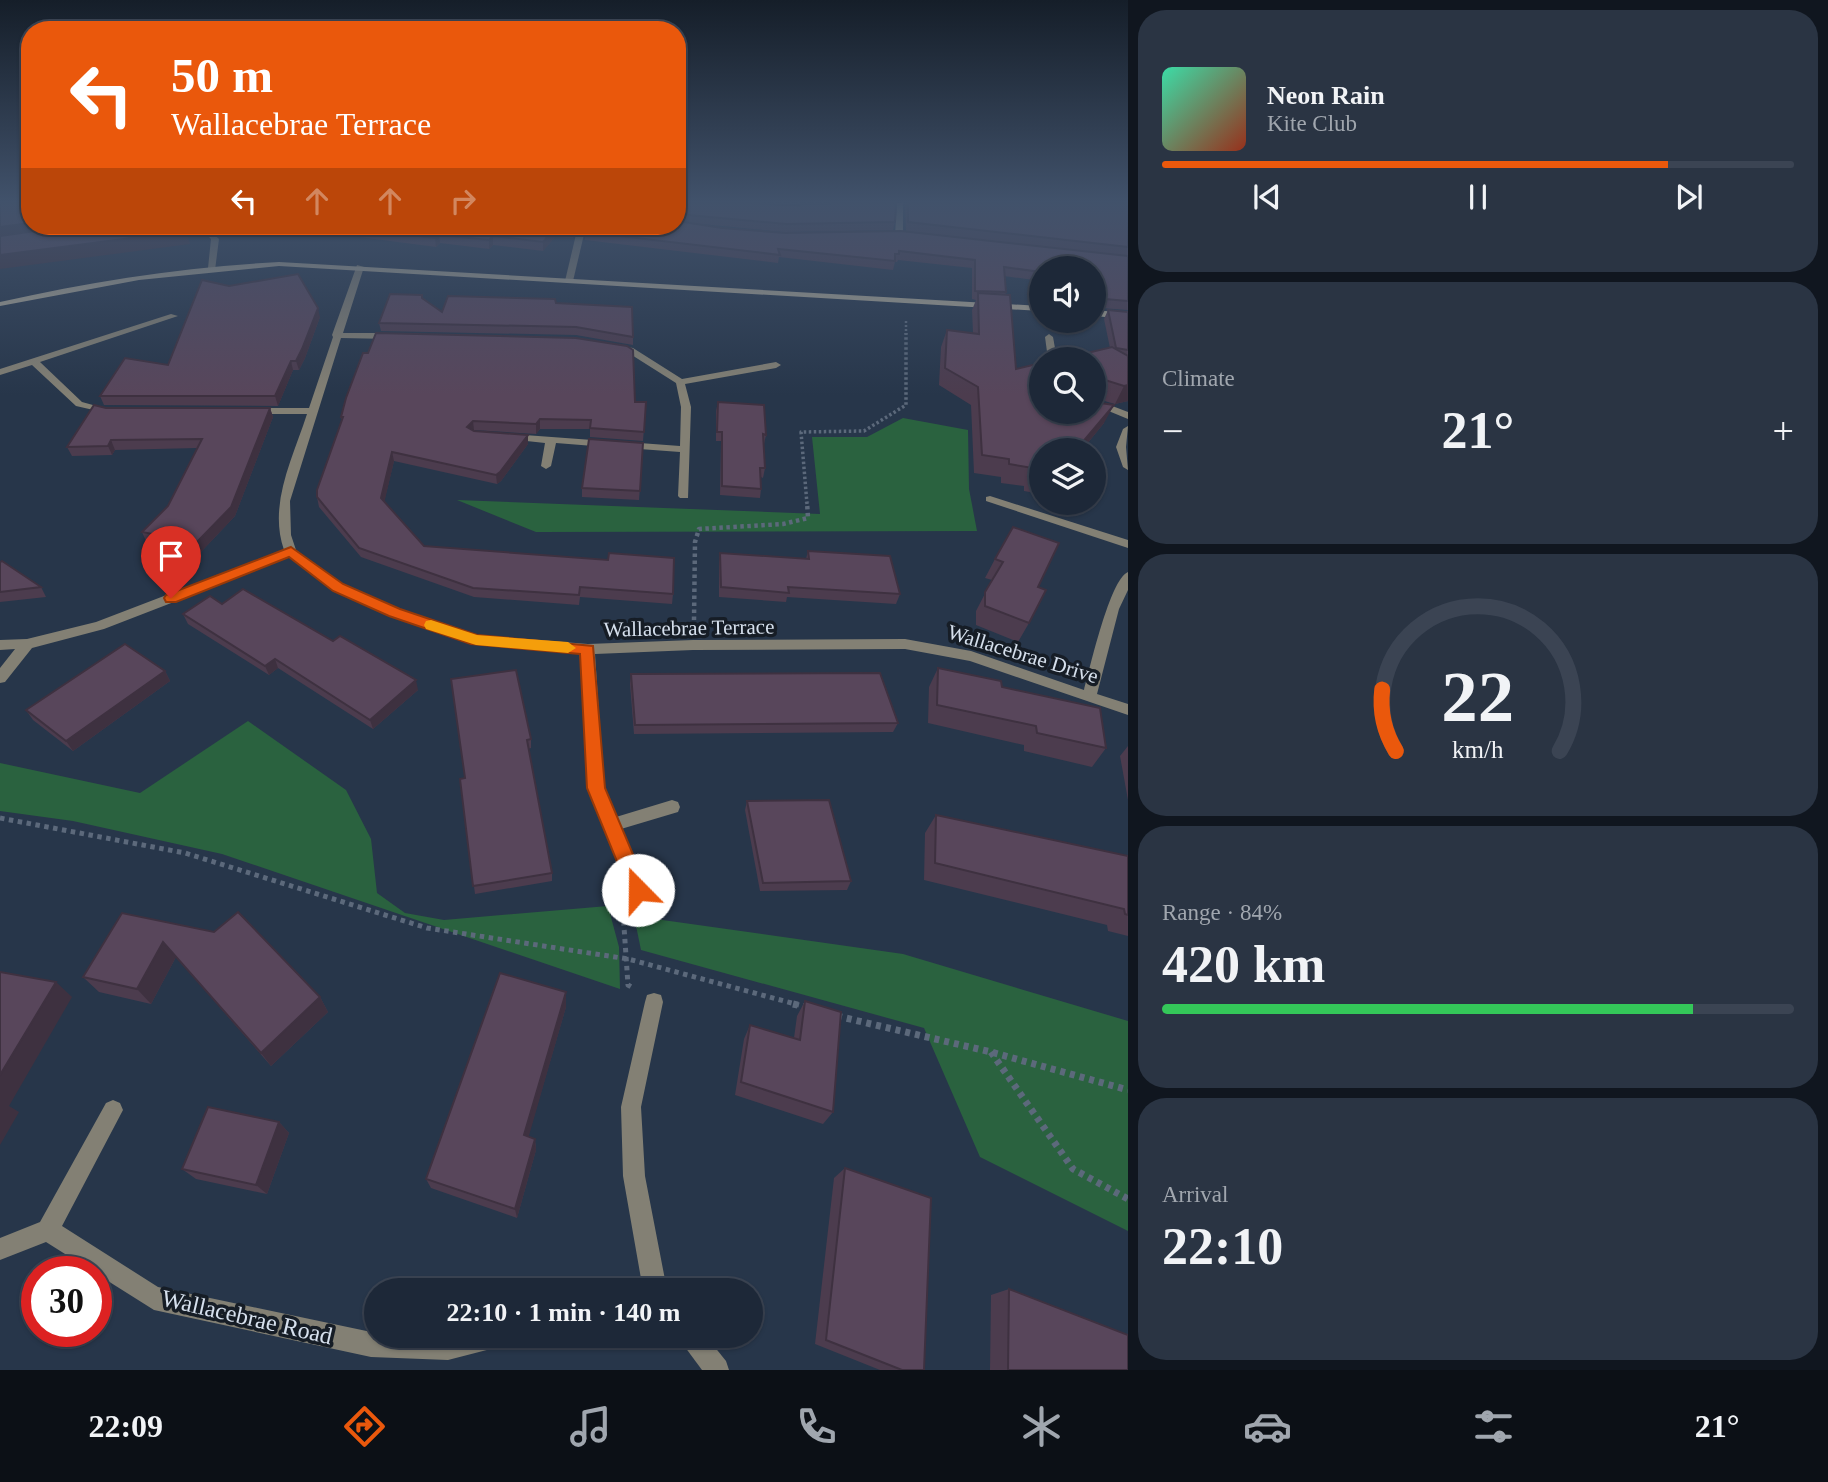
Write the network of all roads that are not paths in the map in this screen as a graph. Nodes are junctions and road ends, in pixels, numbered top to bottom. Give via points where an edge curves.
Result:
1 (230, 267) edge
2 (360, 267) joint
3 (572, 267) edge
4 (212, 268) joint
5 (569, 281) junction
6 (0, 304) edge
7 (1029, 308) edge
8 (1106, 314) edge
9 (174, 316) dead end
10 (1128, 316) edge
11 (336, 335) junction
12 (402, 337) edge
13 (1049, 337) dead end
14 (603, 345) edge
15 (1050, 347) edge
16 (34, 361) junction
17 (776, 365) dead end
18 (0, 372) edge
19 (680, 382) junction
20 (1106, 407) edge
21 (249, 411) edge
22 (313, 411) junction
23 (123, 412) edge
24 (1128, 416) edge
25 (1128, 429) edge
26 (501, 437) edge
27 (551, 440) junction
28 (684, 449) junction
29 (546, 466) dead end
30 (1128, 467) edge
31 (684, 496) dead end
32 (990, 499) dead end
33 (1128, 544) edge
34 (291, 552) junction
35 (1128, 576) edge
36 (27, 644) junction
37 (905, 644) joint
38 (0, 645) edge
39 (588, 649) junction
40 (0, 678) edge
41 (1090, 695) junction
42 (1128, 710) edge
43 (672, 807) dead end
44 (611, 825) junction
45 (638, 890) road end
46 (654, 1002) road end
47 (113, 1110) dead end
48 (48, 1230) junction
49 (0, 1249) edge
50 (650, 1278) edge
51 (364, 1343) edge
52 (700, 1348) edge
53 (717, 1370) edge

1 - 4 street
2 - 5 street
2 - 11 street
3 - 5 street
4 - 6 street via 160,272
5 - 7 street
8 - 10 street
9 - 16 street
11 - 12 street
11 - 22 street
13 - 15 street
14 - 19 street via 630,350
16 - 18 street
16 - 23 street via 79,404
17 - 19 street
19 - 28 street via 686,407
20 - 24 street
21 - 22 street
22 - 34 street via 284,501 285,535
25 - 30 street via 1121,447
26 - 27 street
27 - 28 street
27 - 29 street
28 - 31 street
32 - 33 street
34 - 36 street via 99,626
34 - 39 street, Wallacebrae Terrace via 338,588 476,640
35 - 41 street via 1113,608
36 - 38 street
36 - 40 street
37 - 39 street, Wallacebrae Terrace
37 - 41 street, Wallacebrae Drive via 971,656
39 - 44 street via 596,788
41 - 42 street, Wallacebrae Drive
43 - 44 street
44 - 45 street
46 - 50 street via 631,1107 634,1176
47 - 48 street
48 - 49 street
48 - 51 street, Wallacebrae Road via 153,1298
52 - 53 street

